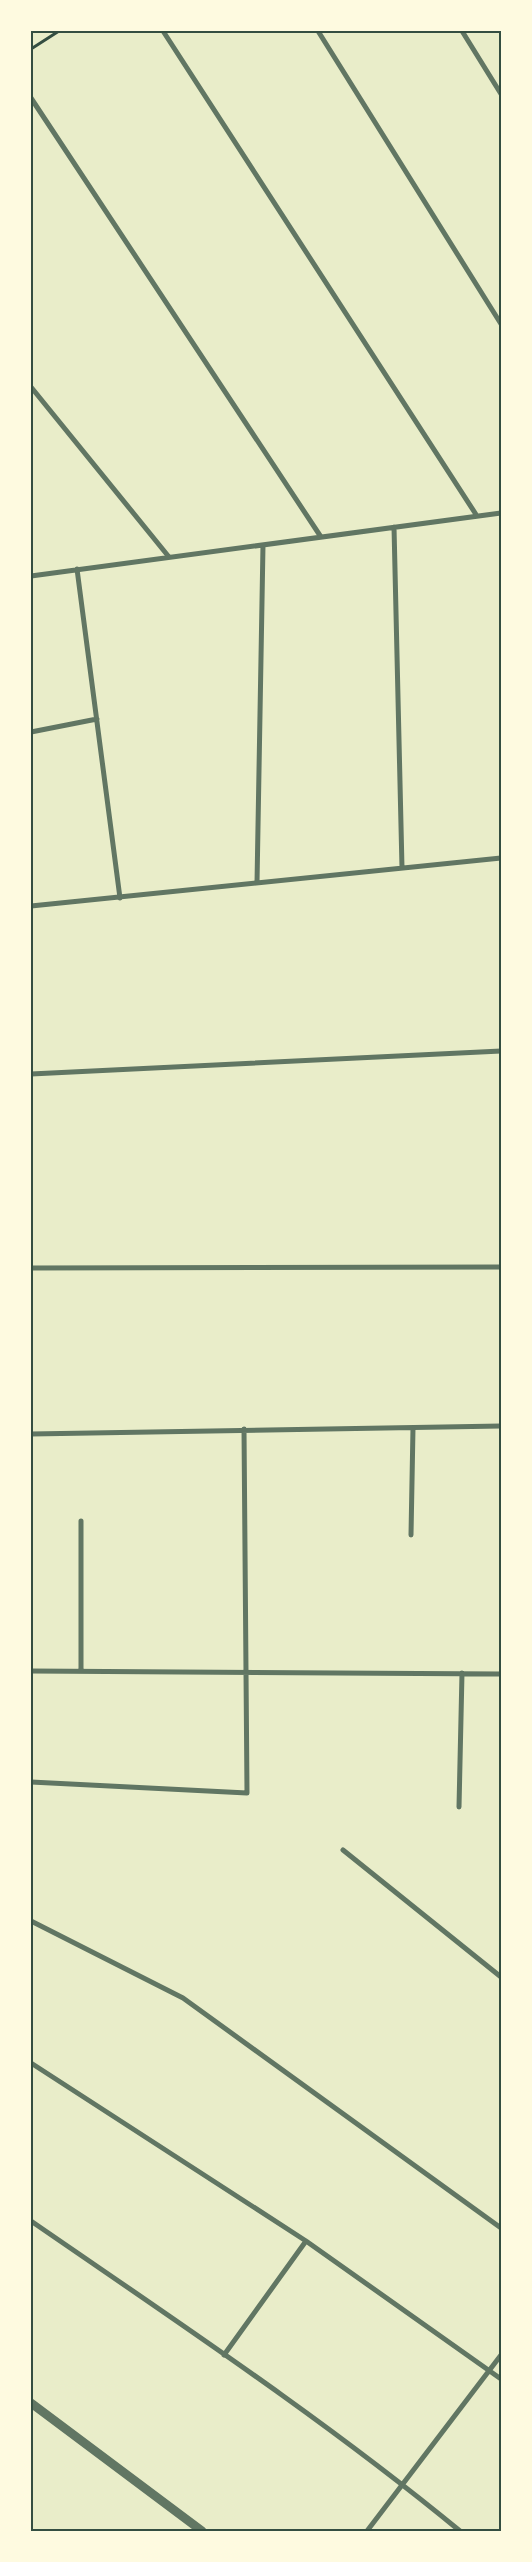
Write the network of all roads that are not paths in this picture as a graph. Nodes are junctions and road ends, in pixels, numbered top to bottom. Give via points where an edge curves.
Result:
1 (163, 31) edge
2 (318, 31) edge
3 (462, 31) edge
4 (501, 94) edge
5 (31, 98) edge
6 (501, 324) edge
7 (31, 387) edge
8 (501, 513) edge
9 (478, 516) junction
10 (394, 527) junction
11 (322, 537) junction
12 (264, 545) junction
13 (169, 558) junction
14 (78, 569) junction
15 (31, 576) edge
16 (97, 719) junction
17 (31, 732) edge
18 (501, 858) edge
19 (402, 868) junction
20 (257, 883) junction
21 (120, 898) junction
22 (31, 906) edge
23 (501, 1051) edge
24 (31, 1074) edge
25 (501, 1267) edge
26 (31, 1268) edge
27 (501, 1426) edge
28 (413, 1428) junction
29 (244, 1430) junction
30 (31, 1434) edge
31 (81, 1520) dead end
32 (411, 1535) dead end
33 (81, 1671) junction
34 (31, 1672) edge
35 (246, 1672) junction
36 (462, 1673) junction
37 (501, 1674) edge
38 (31, 1782) edge
39 (459, 1808) dead end
40 (343, 1850) dead end
41 (31, 1921) edge
42 (501, 1976) edge
43 (31, 2063) edge
44 (31, 2221) edge
45 (501, 2228) edge
46 (306, 2241) junction
47 (501, 2354) edge
48 (224, 2355) junction
49 (488, 2369) junction
50 (501, 2379) edge
51 (31, 2404) edge
52 (402, 2484) junction
53 (202, 2531) edge
54 (367, 2531) edge
55 (460, 2531) edge

1 - 9 street
2 - 6 street
3 - 4 street
5 - 11 street
7 - 13 street
8 - 9 street
9 - 10 street
10 - 11 street
10 - 19 street
11 - 12 street
12 - 13 street
12 - 20 street
13 - 14 street
14 - 15 street
14 - 16 street
16 - 17 street
16 - 21 street
18 - 19 street
19 - 20 street
20 - 21 street
21 - 22 street
23 - 24 street
25 - 26 street
27 - 28 street
28 - 29 street
28 - 32 street
29 - 30 street
29 - 35 street
31 - 33 street
33 - 34 street
33 - 35 street
35 - 36 street
35 - 38 street via 246,1793
36 - 37 street
36 - 39 street
40 - 42 street
41 - 45 street via 183,1998
43 - 46 street
44 - 48 street
46 - 48 street
46 - 49 street
47 - 49 street
48 - 52 street
49 - 50 street
49 - 52 street
51 - 53 street
52 - 54 street
52 - 55 street

